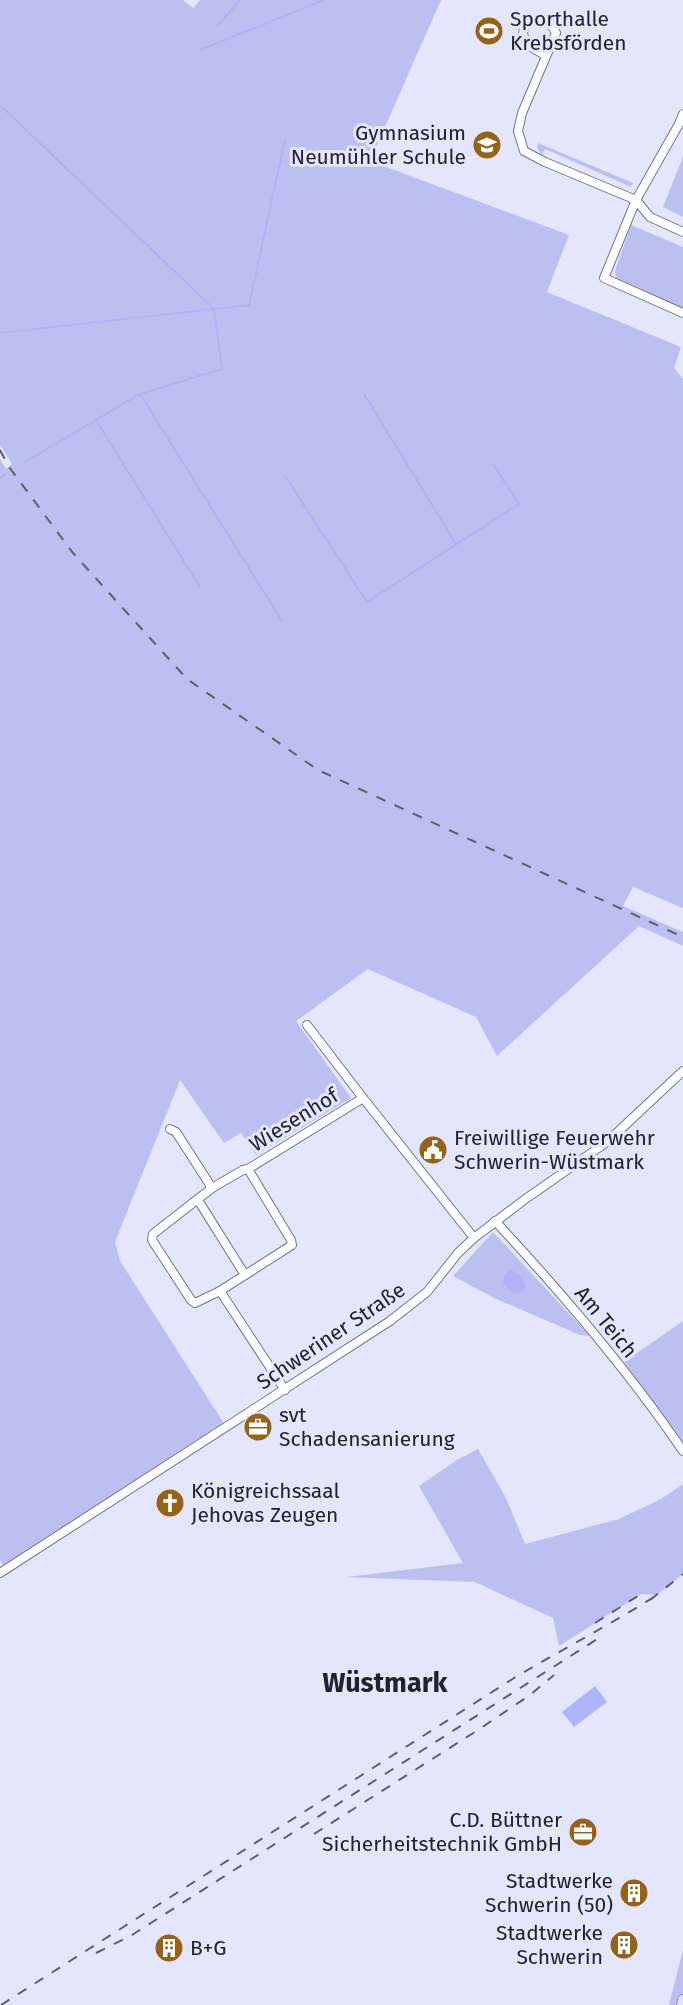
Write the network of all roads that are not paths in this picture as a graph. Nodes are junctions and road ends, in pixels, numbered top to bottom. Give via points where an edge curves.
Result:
1 (545, 55) junction
2 (683, 114) edge
3 (636, 200) junction
4 (683, 232) edge
5 (683, 313) edge
6 (307, 1025) dead end
7 (683, 1071) edge
8 (363, 1098) junction
9 (171, 1129) dead end
10 (248, 1169) junction
11 (212, 1188) junction
12 (198, 1200) junction
13 (495, 1221) junction
14 (474, 1238) junction
15 (245, 1275) junction
16 (220, 1291) junction
17 (285, 1390) junction
18 (683, 1451) edge
19 (0, 1573) edge
20 (683, 2000) edge
21 (682, 2005) edge

1 - 1 street via 556,33 543,19 533,19 524,25 523,34 527,45
1 - 3 street via 518,131 524,151
2 - 3 street
3 - 4 street via 650,217
3 - 5 street via 604,278
6 - 8 street
7 - 13 street, Schweriner Straße via 607,1142
8 - 10 street, Wiesenhof
8 - 14 street
9 - 11 street
10 - 11 street
10 - 15 street, Wiesenhof via 292,1245
11 - 12 street
12 - 15 street
12 - 16 street, Wiesenhof via 157,1230 152,1240 191,1300 200,1303
13 - 14 street, Schweriner Straße
13 - 18 street, Am Teich via 611,1354
14 - 17 street, Schweriner Straße via 427,1292
15 - 16 street, Wiesenhof
16 - 17 street
17 - 19 street, Schweriner Straße
20 - 21 main road

